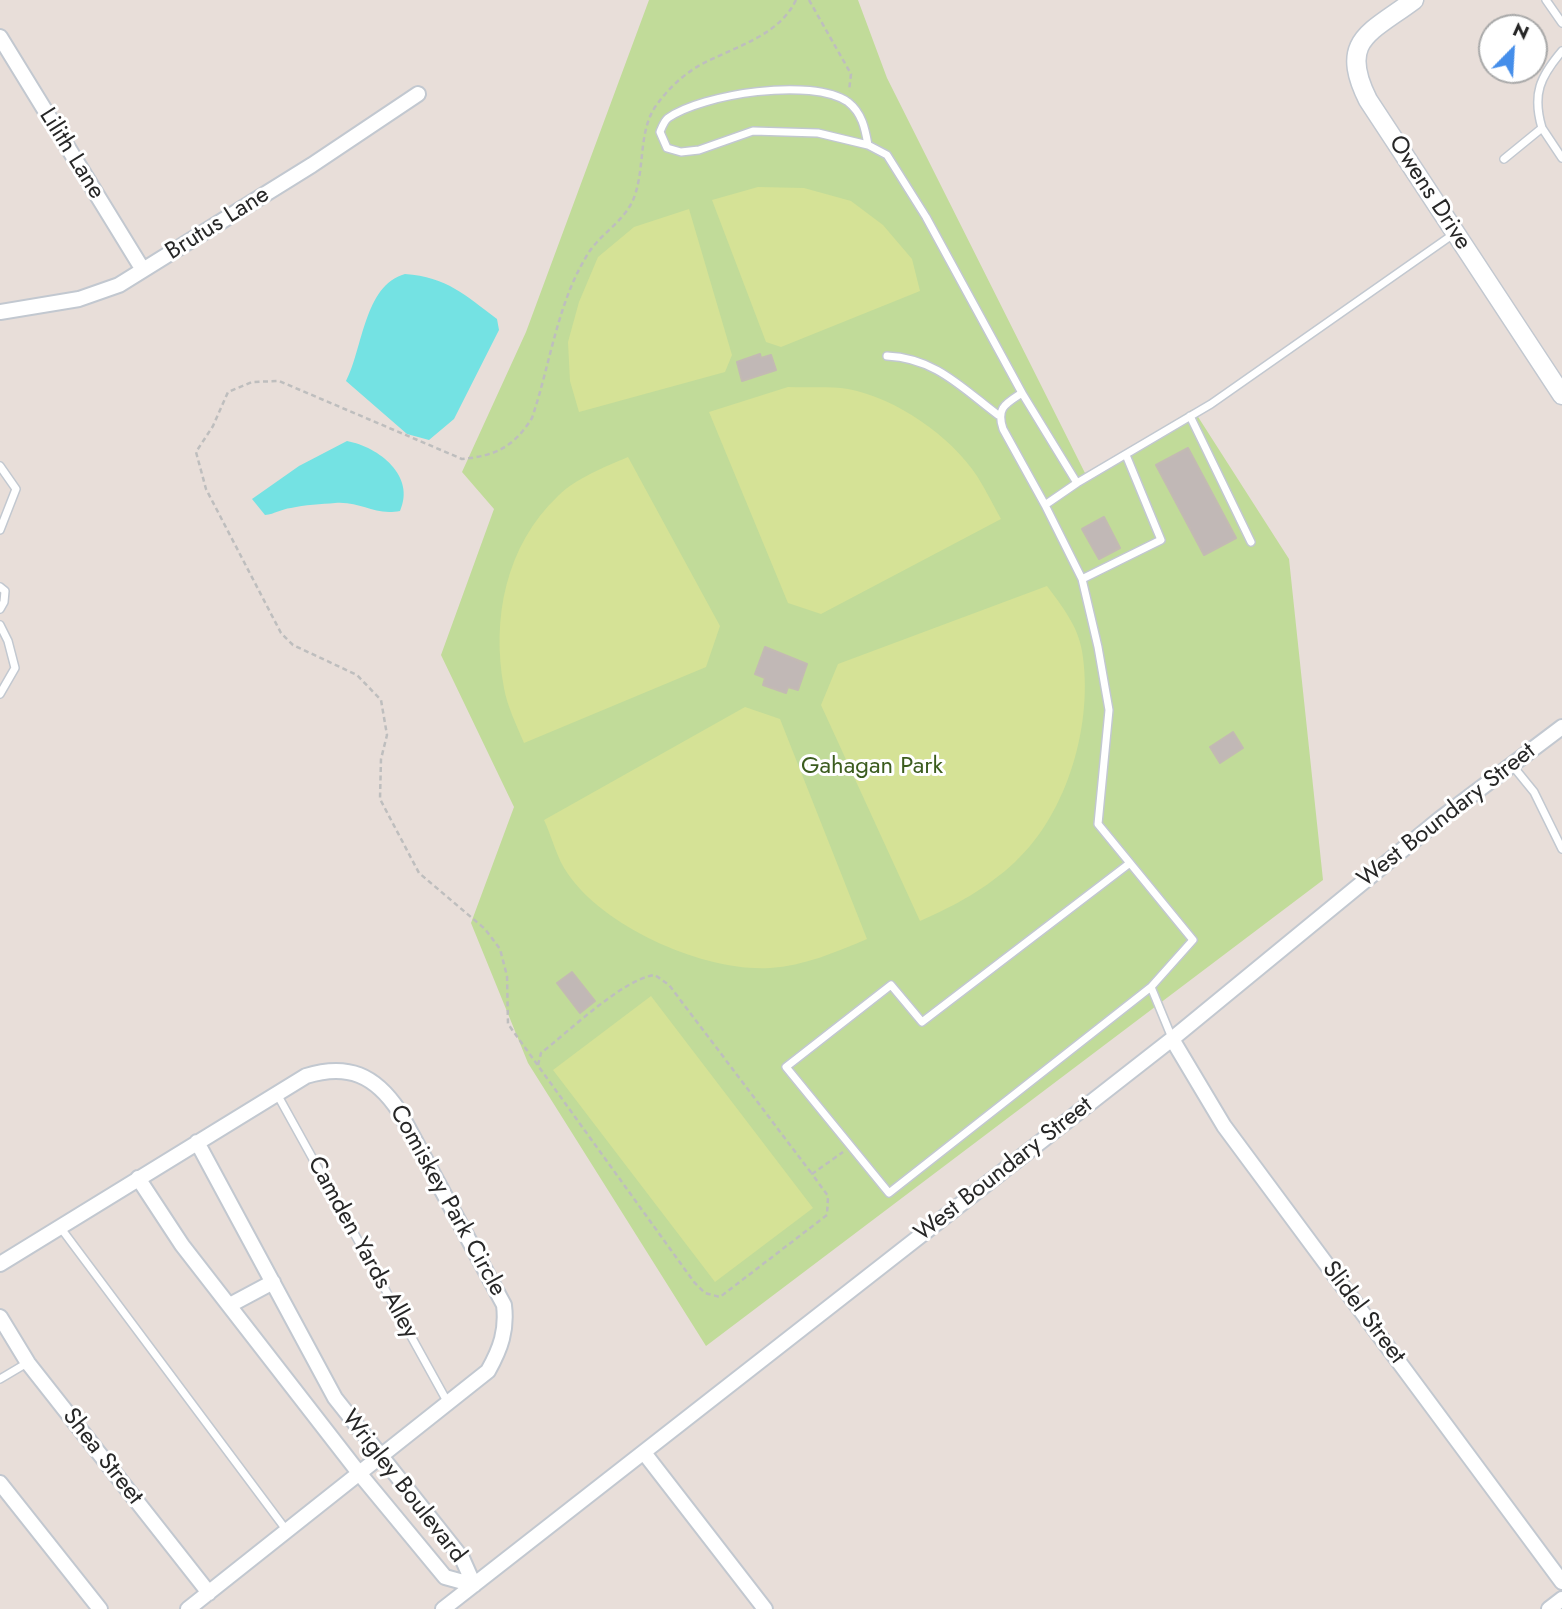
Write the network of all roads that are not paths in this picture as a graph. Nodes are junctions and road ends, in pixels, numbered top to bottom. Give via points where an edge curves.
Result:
1 (1414, 0) edge
2 (1546, 0) edge
3 (1562, 23) edge
4 (0, 37) edge
5 (1562, 51) edge
6 (418, 94) dead end
7 (1542, 128) junction
8 (868, 145) junction
9 (1562, 158) edge
10 (1504, 159) dead end
11 (1455, 233) junction
12 (143, 270) junction
13 (0, 312) edge
14 (887, 356) dead end
15 (1022, 393) junction
16 (1562, 395) edge
17 (999, 415) junction
18 (1190, 416) junction
19 (1126, 455) junction
20 (0, 466) edge
21 (1077, 483) junction
22 (1045, 505) junction
23 (0, 530) edge
24 (1251, 542) dead end
25 (1082, 579) junction
26 (0, 587) edge
27 (0, 608) edge
28 (0, 625) edge
29 (0, 694) edge
30 (1562, 727) edge
31 (1511, 765) junction
32 (1562, 849) edge
33 (1130, 863) junction
34 (1151, 987) junction
35 (1172, 1039) junction
36 (277, 1093) junction
37 (197, 1142) junction
38 (138, 1178) junction
39 (60, 1227) junction
40 (0, 1264) edge
41 (273, 1282) junction
42 (230, 1305) junction
43 (0, 1317) edge
44 (28, 1363) junction
45 (0, 1380) edge
46 (448, 1403) junction
47 (645, 1454) junction
48 (380, 1457) junction
49 (359, 1473) junction
50 (0, 1483) edge
51 (287, 1531) junction
52 (1562, 1582) edge
53 (474, 1585) junction
54 (209, 1593) junction
55 (1562, 1599) edge
56 (100, 1609) edge
57 (188, 1609) edge
58 (443, 1609) edge
59 (765, 1609) edge
60 (1549, 1609) edge

1 - 11 street, Owens Drive via 1364,37 1354,55 1355,75
2 - 3 lane
4 - 12 street, Lilith Lane
5 - 7 lane via 1542,74 1537,109
6 - 12 street, Brutus Lane
7 - 9 lane
7 - 10 lane
8 - 8 lane via 818,132 753,131 681,152 667,148 660,132 666,119 724,98 782,89 823,93 848,102 863,120
8 - 15 lane via 887,155 926,217
11 - 16 street, Owens Drive
11 - 18 lane
12 - 13 street, Brutus Lane via 119,285 79,299
14 - 17 lane via 912,357 930,364
15 - 17 lane via 1002,406
15 - 21 lane
17 - 22 lane
18 - 19 lane
18 - 24 lane
19 - 21 lane
19 - 25 lane via 1161,540
20 - 23 lane via 16,489
21 - 22 lane
22 - 25 lane
25 - 33 lane via 1109,710 1098,824
26 - 27 lane via 5,591
28 - 29 lane via 15,668
30 - 31 street, West Boundary Street
31 - 32 lane via 1534,792
31 - 35 street, West Boundary Street
33 - 34 lane via 1193,940
33 - 34 lane via 922,1022 891,985 786,1067 889,1193
34 - 35 lane
35 - 47 street, West Boundary Street
35 - 52 street, Slidel Street via 1224,1126
36 - 37 street, Comiskey Park Circle
36 - 46 lane, Camden Yards Alley
36 - 46 street, Comiskey Park Circle via 323,1070 356,1071 387,1094 399,1111 504,1305 505,1335 488,1371
37 - 38 street, Comiskey Park Circle
37 - 41 street, Wrigley Boulevard
38 - 39 street, Comiskey Park Circle
38 - 42 street, Wrigley Boulevard via 182,1245
39 - 40 street, Comiskey Park Circle
39 - 51 lane
41 - 42 street
41 - 48 street, Wrigley Boulevard via 335,1398
42 - 49 street, Wrigley Boulevard
43 - 44 street, Shea Street
44 - 45 lane
44 - 54 street, Shea Street
46 - 48 street, Comiskey Park Circle
47 - 53 street, West Boundary Street
47 - 59 street
48 - 49 street, Comiskey Park Circle
48 - 53 street, Wrigley Boulevard via 462,1558
49 - 51 street, Comiskey Park Circle
49 - 53 street, Wrigley Boulevard via 445,1577
50 - 56 street
51 - 54 street, Comiskey Park Circle
53 - 58 street, West Boundary Street
54 - 57 street, Comiskey Park Circle
55 - 60 street

